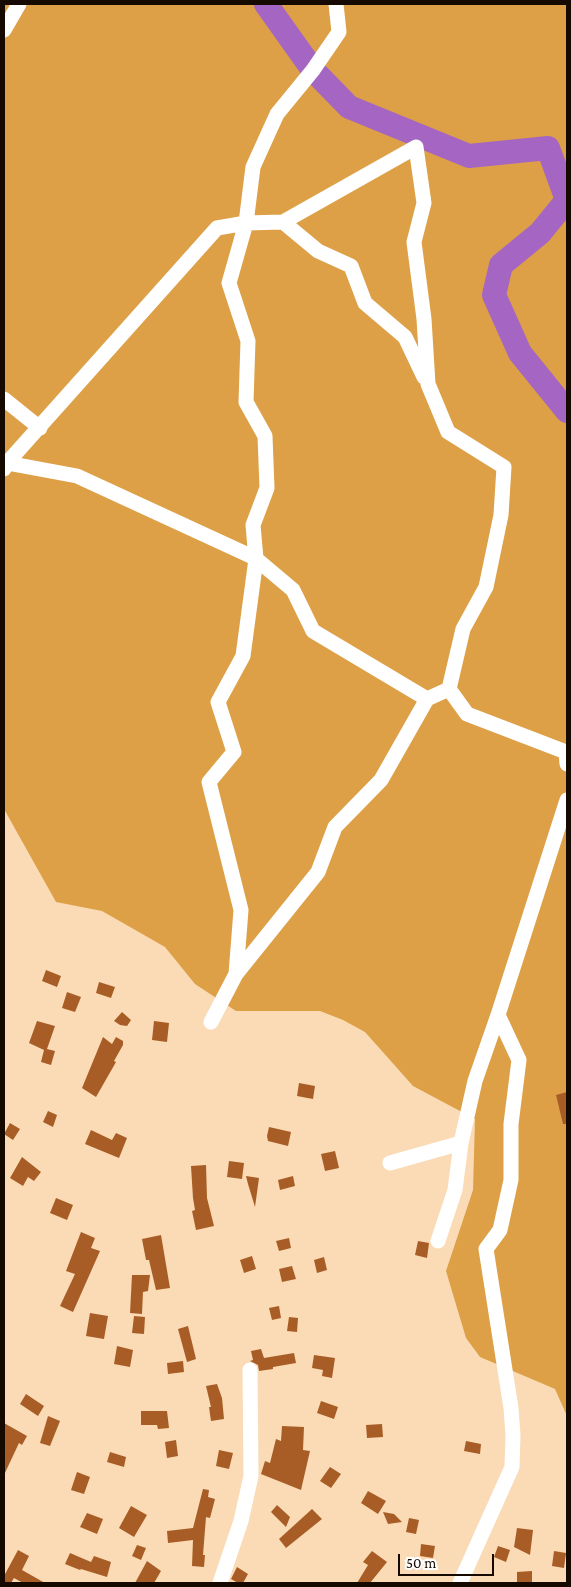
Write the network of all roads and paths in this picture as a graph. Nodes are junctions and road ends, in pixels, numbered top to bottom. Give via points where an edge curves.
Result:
1 (19, 4) edge
2 (336, 4) edge
3 (4, 30) edge
4 (283, 222) junction
5 (246, 223) junction
6 (428, 384) junction
7 (4, 398) edge
8 (40, 428) junction
9 (5, 466) edge
10 (256, 559) junction
11 (449, 689) junction
12 (427, 698) junction
13 (567, 764) edge
14 (567, 800) edge
15 (236, 974) junction
16 (498, 1015) junction
17 (211, 1022) dead end
18 (461, 1143) junction
19 (390, 1163) dead end
20 (438, 1241) dead end
21 (250, 1370) dead end
22 (220, 1583) edge
23 (460, 1583) edge

1 - 3 street
2 - 5 street via 339,32 277,114 253,167
4 - 5 street
4 - 6 street via 318,251 351,266 365,303 405,337
4 - 6 street via 416,147 424,203 414,242
5 - 8 street via 217,228
5 - 10 street via 229,282 248,341 246,402 265,436 267,488 253,525
6 - 11 street via 448,432 504,467 501,515 486,587 463,629
7 - 8 street
8 - 9 street
9 - 10 street via 77,476
10 - 12 street via 292,590 313,631
10 - 15 street via 243,656 218,702 234,752 209,782 241,910
11 - 12 street
11 - 13 street via 467,714 566,752
12 - 15 street via 381,780 335,827 318,872
14 - 16 street
15 - 17 street
16 - 18 street via 475,1081
16 - 23 street via 519,1060 511,1124 511,1180 500,1230 486,1249 511,1408 512,1467
18 - 19 street
18 - 20 street via 455,1190
21 - 22 street via 251,1476 242,1521

